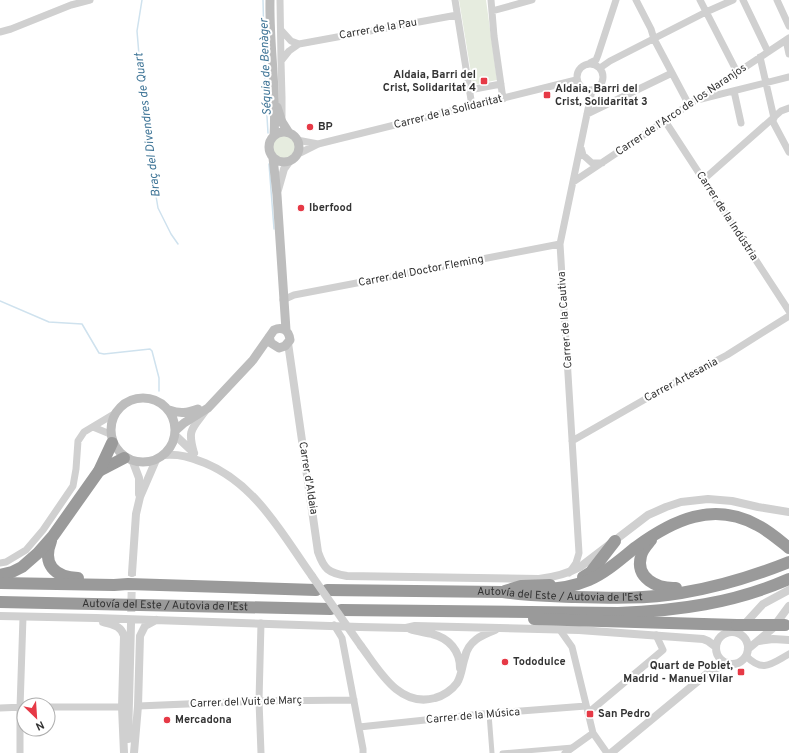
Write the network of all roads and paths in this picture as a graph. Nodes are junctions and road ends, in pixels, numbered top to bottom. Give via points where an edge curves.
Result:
1 (90, 0) edge
2 (270, 0) edge
3 (280, 0) edge
4 (455, 0) edge
5 (491, 0) edge
6 (532, 0) edge
7 (616, 0) edge
8 (636, 0) edge
9 (700, 0) edge
10 (733, 0) edge
11 (744, 0) edge
12 (777, 0) edge
13 (492, 11) junction
14 (706, 12) junction
15 (457, 15) junction
16 (789, 26) edge
17 (280, 29) junction
18 (0, 32) edge
19 (654, 39) junction
20 (788, 39) edge
21 (299, 44) junction
22 (768, 52) junction
23 (789, 54) edge
24 (760, 57) junction
25 (281, 61) junction
26 (595, 65) junction
27 (737, 72) junction
28 (672, 73) junction
29 (789, 77) edge
30 (576, 80) junction
31 (721, 83) junction
32 (766, 83) junction
33 (501, 84) junction
34 (470, 90) junction
35 (592, 90) junction
36 (734, 92) junction
37 (723, 94) junction
38 (273, 96) junction
39 (503, 99) junction
40 (697, 100) junction
41 (688, 105) junction
42 (472, 106) junction
43 (789, 108) edge
44 (587, 114) junction
45 (773, 119) junction
46 (665, 121) junction
47 (282, 122) junction
48 (742, 122) dead end
49 (289, 133) junction
50 (274, 136) junction
51 (298, 140) junction
52 (786, 140) edge
53 (318, 144) junction
54 (581, 146) junction
55 (789, 152) edge
56 (298, 154) junction
57 (273, 158) junction
58 (289, 162) junction
59 (602, 163) junction
60 (703, 180) junction
61 (573, 182) junction
62 (277, 195) junction
63 (560, 244) junction
64 (283, 298) junction
65 (789, 311) edge
66 (789, 316) edge
67 (276, 328) junction
68 (286, 330) junction
69 (269, 337) junction
70 (282, 346) junction
71 (253, 360) junction
72 (216, 399) junction
73 (208, 408) junction
74 (169, 410) junction
75 (114, 414) junction
76 (93, 427) junction
77 (175, 433) junction
78 (111, 439) junction
79 (572, 441) junction
80 (194, 453) junction
81 (160, 458) junction
82 (129, 460) junction
83 (212, 466) junction
84 (100, 471) junction
85 (140, 496) junction
86 (789, 512) edge
87 (655, 535) junction
88 (53, 536) junction
89 (615, 541) junction
90 (785, 545) edge
91 (580, 553) junction
92 (598, 554) junction
93 (789, 562) edge
94 (0, 563) edge
95 (568, 574) junction
96 (0, 575) edge
97 (130, 578) junction
98 (789, 579) edge
99 (0, 583) edge
100 (516, 588) junction
101 (697, 590) junction
102 (789, 590) edge
103 (503, 592) junction
104 (0, 602) edge
105 (789, 606) edge
106 (449, 612) junction
107 (0, 616) edge
108 (23, 617) junction
109 (96, 618) junction
110 (157, 620) junction
111 (261, 623) junction
112 (131, 624) tunnel mouth
113 (334, 625) junction
114 (787, 625) edge
115 (360, 627) junction
116 (406, 628) junction
117 (497, 629) junction
118 (736, 629) junction
119 (560, 630) junction
120 (656, 635) junction
121 (342, 638) junction
122 (789, 640) edge
123 (758, 641) junction
124 (717, 651) junction
125 (747, 653) junction
126 (789, 654) edge
127 (726, 663) junction
128 (709, 672) junction
129 (459, 676) junction
130 (22, 697) edge
131 (354, 700) junction
132 (259, 701) junction
133 (138, 706) junction
134 (56, 707) edge
135 (122, 707) junction
136 (0, 708) edge
137 (16, 708) edge
138 (587, 710) junction
139 (489, 714) junction
140 (359, 727) junction
141 (592, 734) junction
142 (21, 737) edge
143 (128, 738) junction
144 (574, 747) junction
145 (362, 752) edge
146 (20, 753) edge
147 (124, 753) edge
148 (133, 753) edge
149 (261, 753) edge
150 (492, 753) edge
151 (502, 753) edge
152 (565, 753) edge
153 (607, 753) edge
154 (611, 753) edge

1 - 18 street via 71,4
2 - 38 main road
3 - 17 street
4 - 15 street
5 - 13 street
6 - 13 street
7 - 26 street
8 - 19 street
9 - 14 street
10 - 14 street
11 - 22 street
12 - 16 street
13 - 33 street
14 - 19 street
14 - 27 street
15 - 21 street, Carrer de la Pau
15 - 34 street
17 - 21 street via 291,41
17 - 25 street
19 - 26 street via 610,61
19 - 28 street
20 - 22 street, Carrer de l'Arco de los Naranjos
20 - 23 street
21 - 25 street
22 - 24 street, Carrer de l'Arco de los Naranjos
24 - 27 street, Carrer de l'Arco de los Naranjos
24 - 32 street
25 - 47 street
26 - 30 street via 584,64 579,68
26 - 35 street via 603,74 599,87
27 - 31 street, Carrer de l'Arco de los Naranjos
28 - 41 street
28 - 44 street
29 - 32 street
30 - 35 street via 582,88
30 - 39 street, Carrer de la Solidaritat
31 - 37 street
31 - 40 street, Carrer de l'Arco de los Naranjos
32 - 36 street
32 - 45 street
33 - 34 street
33 - 39 street
34 - 42 street
35 - 44 street, Carrer de la Cautiva
36 - 37 street
36 - 48 street
37 - 40 street
38 - 47 main road
38 - 50 main road
39 - 42 street, Carrer de la Solidaritat
40 - 41 street, Carrer de l'Arco de los Naranjos
41 - 46 street, Carrer de l'Arco de los Naranjos
42 - 53 street, Carrer de la Solidaritat
43 - 45 street via 781,111
44 - 54 street, Carrer de la Cautiva
45 - 52 street
45 - 60 street
46 - 59 street, Carrer de l'Arco de los Naranjos
46 - 60 street, Carrer de la Indústria
47 - 49 main road
49 - 50 main road via 281,132
49 - 51 main road
50 - 57 main road via 269,145
51 - 53 street, Carrer de la Solidaritat
51 - 56 main road
52 - 55 street
53 - 56 street, Carrer de la Solidaritat
54 - 59 street via 587,159 592,163
54 - 61 street, Carrer de la Cautiva
56 - 58 main road
57 - 58 main road via 283,163
57 - 62 main road
58 - 62 street via 282,173
59 - 61 street, Carrer de l'Arco de los Naranjos
60 - 65 street, Carrer de la Indústria
61 - 63 street, Carrer de la Cautiva
62 - 64 main road
63 - 64 street, Carrer del Doctor Fleming
63 - 79 street, Carrer de la Cautiva
64 - 67 main road
64 - 68 main road
66 - 79 street, Carrer Artesania via 727,355
67 - 68 main road
67 - 69 main road
68 - 70 main road via 290,336
69 - 70 main road via 271,343
69 - 71 main road
70 - 71 main road via 267,351
70 - 95 street, Carrer d'Aldaia via 290,364 318,552 327,570 346,576 539,579
71 - 72 main road
72 - 73 main road
72 - 74 main road via 187,413
73 - 77 main road via 184,422
73 - 80 street via 190,433
74 - 75 main road via 149,398 136,398 124,404
74 - 77 main road
75 - 76 street
75 - 78 main road
76 - 78 street
76 - 94 street via 84,432 78,441 73,486 43,530 26,550
77 - 80 street
77 - 81 main road via 173,443
78 - 82 main road via 117,451
78 - 84 highway
79 - 91 street, Carrer de la Cautiva
80 - 83 street
81 - 82 main road via 145,463
81 - 83 street via 178,454
81 - 85 street
82 - 84 highway
82 - 85 street via 139,478
83 - 129 street, bridge via 235,480 258,500 361,646 398,692 412,699 438,698 457,683
84 - 88 highway
85 - 97 street
86 - 89 street, Carrer d'Aldaia via 732,501 694,500 666,507 648,515
87 - 90 highway via 691,517 723,514 758,525
87 - 100 highway via 590,580 548,589
87 - 101 highway via 641,554 640,568 643,575 649,582 663,588 683,587
88 - 96 highway via 31,561 12,572
88 - 97 highway via 48,556 49,563 57,573 73,578
89 - 92 street, Carrer d'Aldaia
89 - 100 highway via 591,572 584,577 566,583
91 - 92 street via 588,557
91 - 95 street
92 - 95 street, Carrer d'Aldaia
93 - 101 highway, Autovía del Este / Autovia de l'Est via 742,579
97 - 99 highway, Autovía del Este / Autovia de l'Est via 114,585
97 - 103 highway, Autovía del Este / Autovia de l'Est via 322,590
98 - 106 highway, Autovía del Este / Autovia de l'Est via 732,598 676,610 618,613 478,610
100 - 103 highway
101 - 103 highway, Autovía del Este / Autovia de l'Est via 628,597 521,595
102 - 118 street via 763,604
104 - 106 highway, Autovía del Este / Autovia de l'Est
105 - 123 street via 772,629
106 - 118 highway via 470,617
107 - 108 street
108 - 109 street
108 - 130 street
109 - 110 street
109 - 135 street via 104,623 111,623 123,632
110 - 111 street
110 - 133 street via 145,626 140,636
111 - 113 street
111 - 132 street
112 - 143 street
113 - 115 street
113 - 121 street
114 - 118 highway, bridge
115 - 116 street
115 - 121 street via 345,631
116 - 117 street via 415,626
116 - 129 street via 431,633 448,641 458,654
117 - 119 street
117 - 129 street via 470,644
118 - 124 street via 721,635 717,642
118 - 125 street via 745,640
119 - 120 street
119 - 138 street via 572,647
120 - 124 street via 703,639
120 - 138 street via 663,650
121 - 131 street
122 - 123 street
123 - 125 street
124 - 127 street
124 - 128 street
125 - 126 street via 753,663 760,666
125 - 127 street via 737,664
127 - 128 street
128 - 154 street
131 - 132 street, Carrer del Vuit de Març
131 - 140 street
132 - 133 street, Carrer del Vuit de Març
132 - 149 street
133 - 148 street
134 - 135 street
135 - 147 street
136 - 137 street
138 - 139 street, Carrer de la Música
138 - 141 street
139 - 140 street, Carrer de la Música
139 - 150 street
140 - 145 street
141 - 144 street
141 - 153 street
142 - 146 street
143 - 147 street
143 - 148 street
144 - 151 street
144 - 152 street

